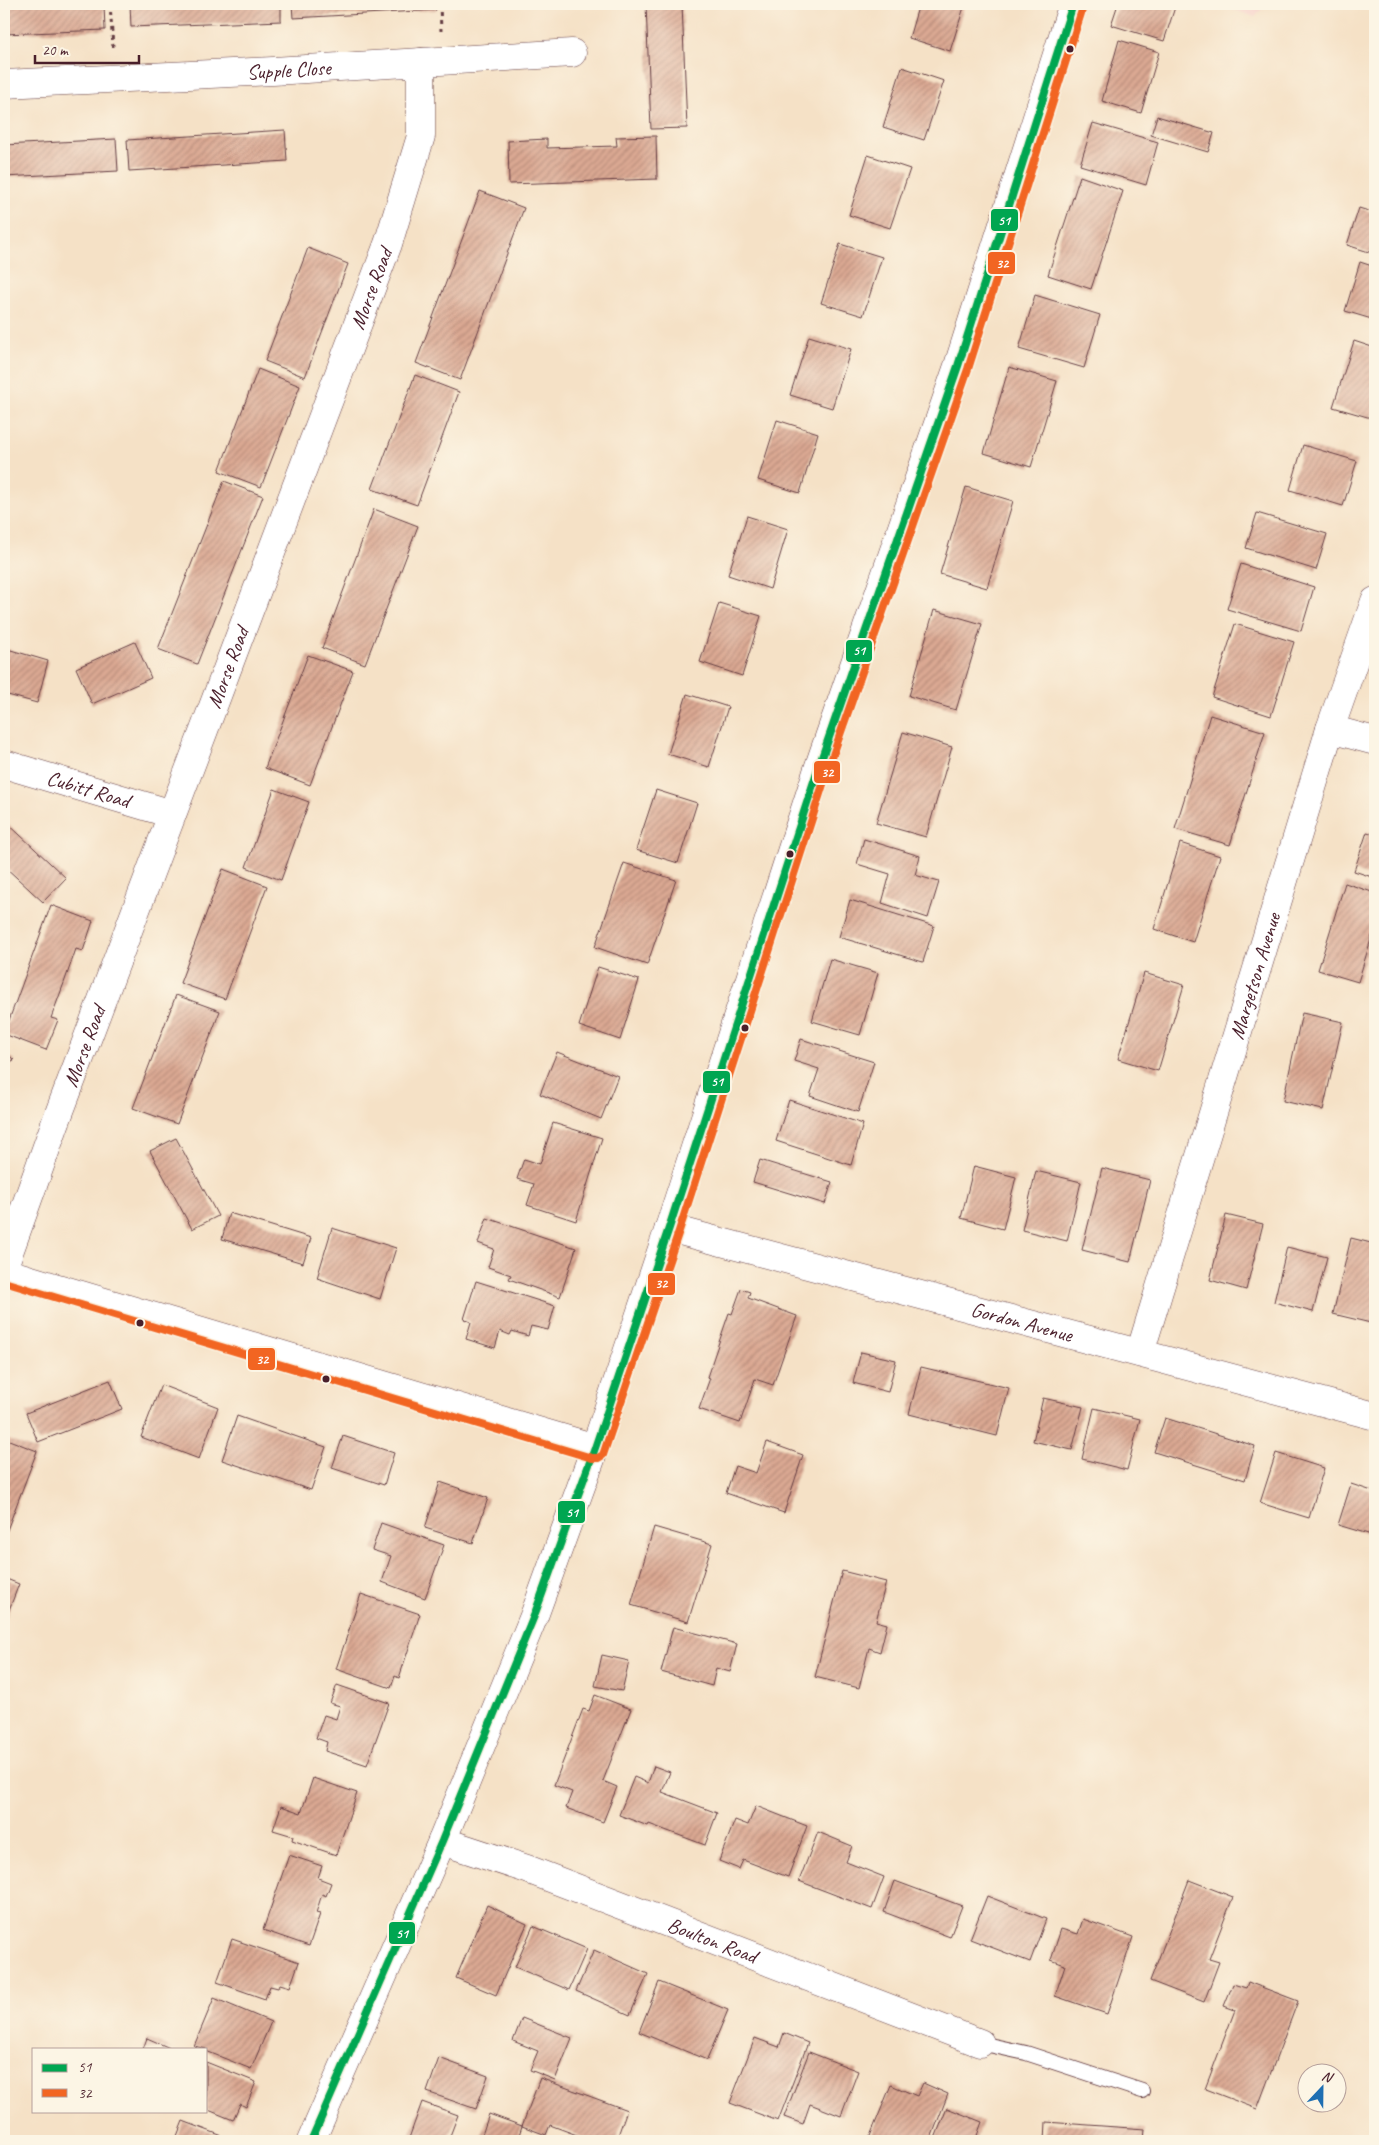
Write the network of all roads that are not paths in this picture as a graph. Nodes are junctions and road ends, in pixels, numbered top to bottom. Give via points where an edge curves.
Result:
1 (1073, 4) edge
2 (572, 53) dead end
3 (420, 62) junction
4 (4, 84) edge
5 (1375, 601) edge
6 (1330, 729) junction
7 (1375, 741) edge
8 (4, 764) edge
9 (172, 814) junction
10 (669, 1228) junction
11 (4, 1266) edge
12 (4, 1272) edge
13 (1140, 1353) junction
14 (1375, 1416) edge
15 (595, 1448) junction
16 (442, 1842) junction
17 (980, 2043) joint
18 (1142, 2091) dead end
19 (311, 2141) edge

1 - 10 street via 958,366 818,769
2 - 3 street, Supple Close
3 - 4 street, Supple Close
3 - 9 street, Morse Road via 421,136 388,244
5 - 6 street, Margetson Avenue
6 - 7 street
6 - 13 street, Margetson Avenue
8 - 9 street, Cubitt Road
9 - 11 street, Morse Road
10 - 13 street, Gordon Avenue
10 - 15 street
12 - 15 street
13 - 14 street, Gordon Avenue
15 - 16 street via 534,1616
16 - 17 street, Boulton Road via 528,1869
16 - 19 street
17 - 18 lane via 1026,2053

